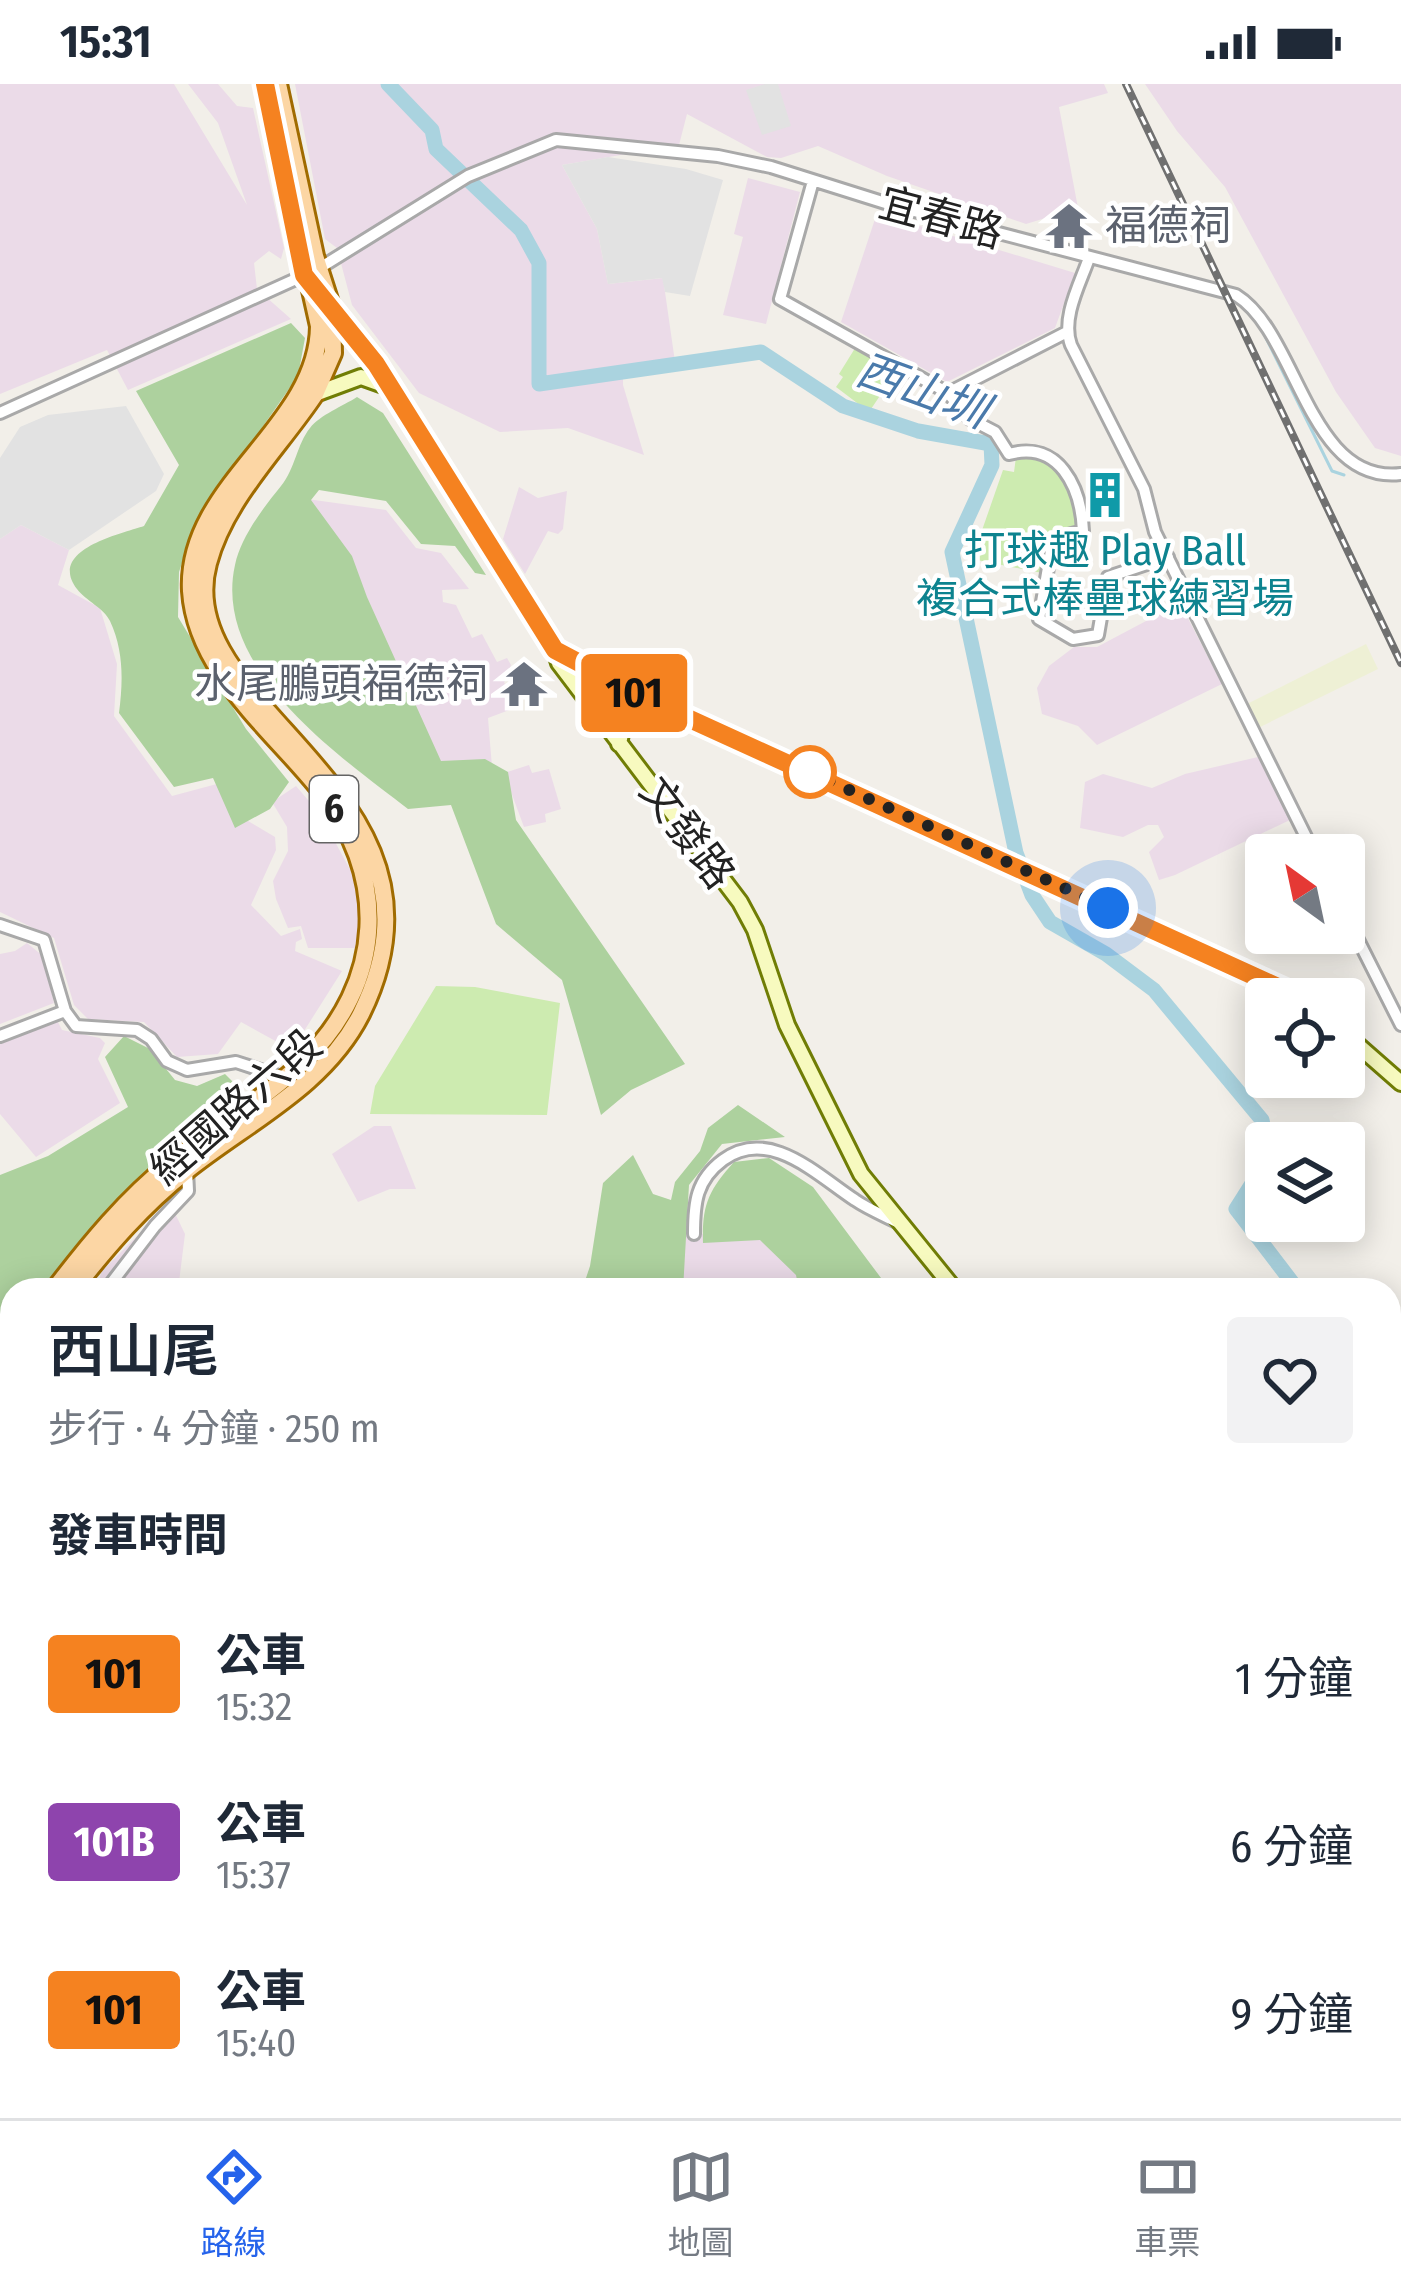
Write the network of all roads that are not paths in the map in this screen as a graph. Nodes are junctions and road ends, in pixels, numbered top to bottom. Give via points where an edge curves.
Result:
1 (265, 84) edge
2 (278, 84) edge
3 (813, 181) junction
4 (1089, 258) junction
5 (311, 272) junction
6 (332, 309) junction
7 (1066, 332) junction
8 (393, 389) junction
9 (948, 393) junction
10 (315, 394) junction
11 (0, 413) edge
12 (1401, 474) edge
13 (216, 520) junction
14 (1168, 557) junction
15 (555, 650) junction
16 (659, 705) junction
17 (619, 744) junction
18 (1305, 834) edge
19 (0, 925) edge
20 (1365, 954) edge
21 (1259, 978) edge
22 (65, 1011) junction
23 (1401, 1025) edge
24 (0, 1036) edge
25 (1365, 1052) edge
26 (292, 1083) junction
27 (1401, 1084) edge
28 (182, 1163) junction
29 (905, 1226) junction
30 (694, 1234) dead end
31 (64, 1278) edge
32 (83, 1278) edge
33 (116, 1278) edge
34 (946, 1278) edge

1 - 5 main road, 6
2 - 5 main road, 6
3 - 4 street, 宜春路
3 - 5 street, 宜春路 via 730,158 556,140 468,176
3 - 9 street via 780,299
4 - 7 street
4 - 12 street, 宜春路 via 1247,302 1346,457 1384,476
5 - 6 main road, 6
5 - 11 street
5 - 13 main road, 經國路六段 / 6 via 315,360
6 - 8 street, 文發路
6 - 10 main road, 經國路六段 / 6 via 333,353
7 - 9 street
7 - 14 street via 1144,489
8 - 10 street via 361,377
8 - 15 street, 文發路
9 - 14 street via 1009,454 1046,453 1073,490 1084,531 1053,539 1039,619 1072,639 1098,635 1108,577
10 - 13 main road, 經國路六段 / 6
13 - 26 main road, 經國路六段 / 6 via 192,561 200,635 221,673 344,822 367,886 371,931 352,995
14 - 18 street
15 - 16 street
15 - 17 street, 文發路
16 - 17 street via 632,712
16 - 21 street
17 - 29 street, 文發路 via 740,902 787,1025 860,1174
19 - 22 street via 44,940
20 - 23 street
22 - 24 street
22 - 26 street via 76,1026 136,1030 187,1070 236,1062
25 - 27 street
26 - 28 main road, 經國路六段 / 6
28 - 31 main road, 經國路六段 / 6 via 135,1194
28 - 32 main road, 經國路六段 / 6
28 - 33 street via 188,1191
29 - 30 street via 783,1152 759,1147 711,1169 694,1202
29 - 34 street, 文發路

